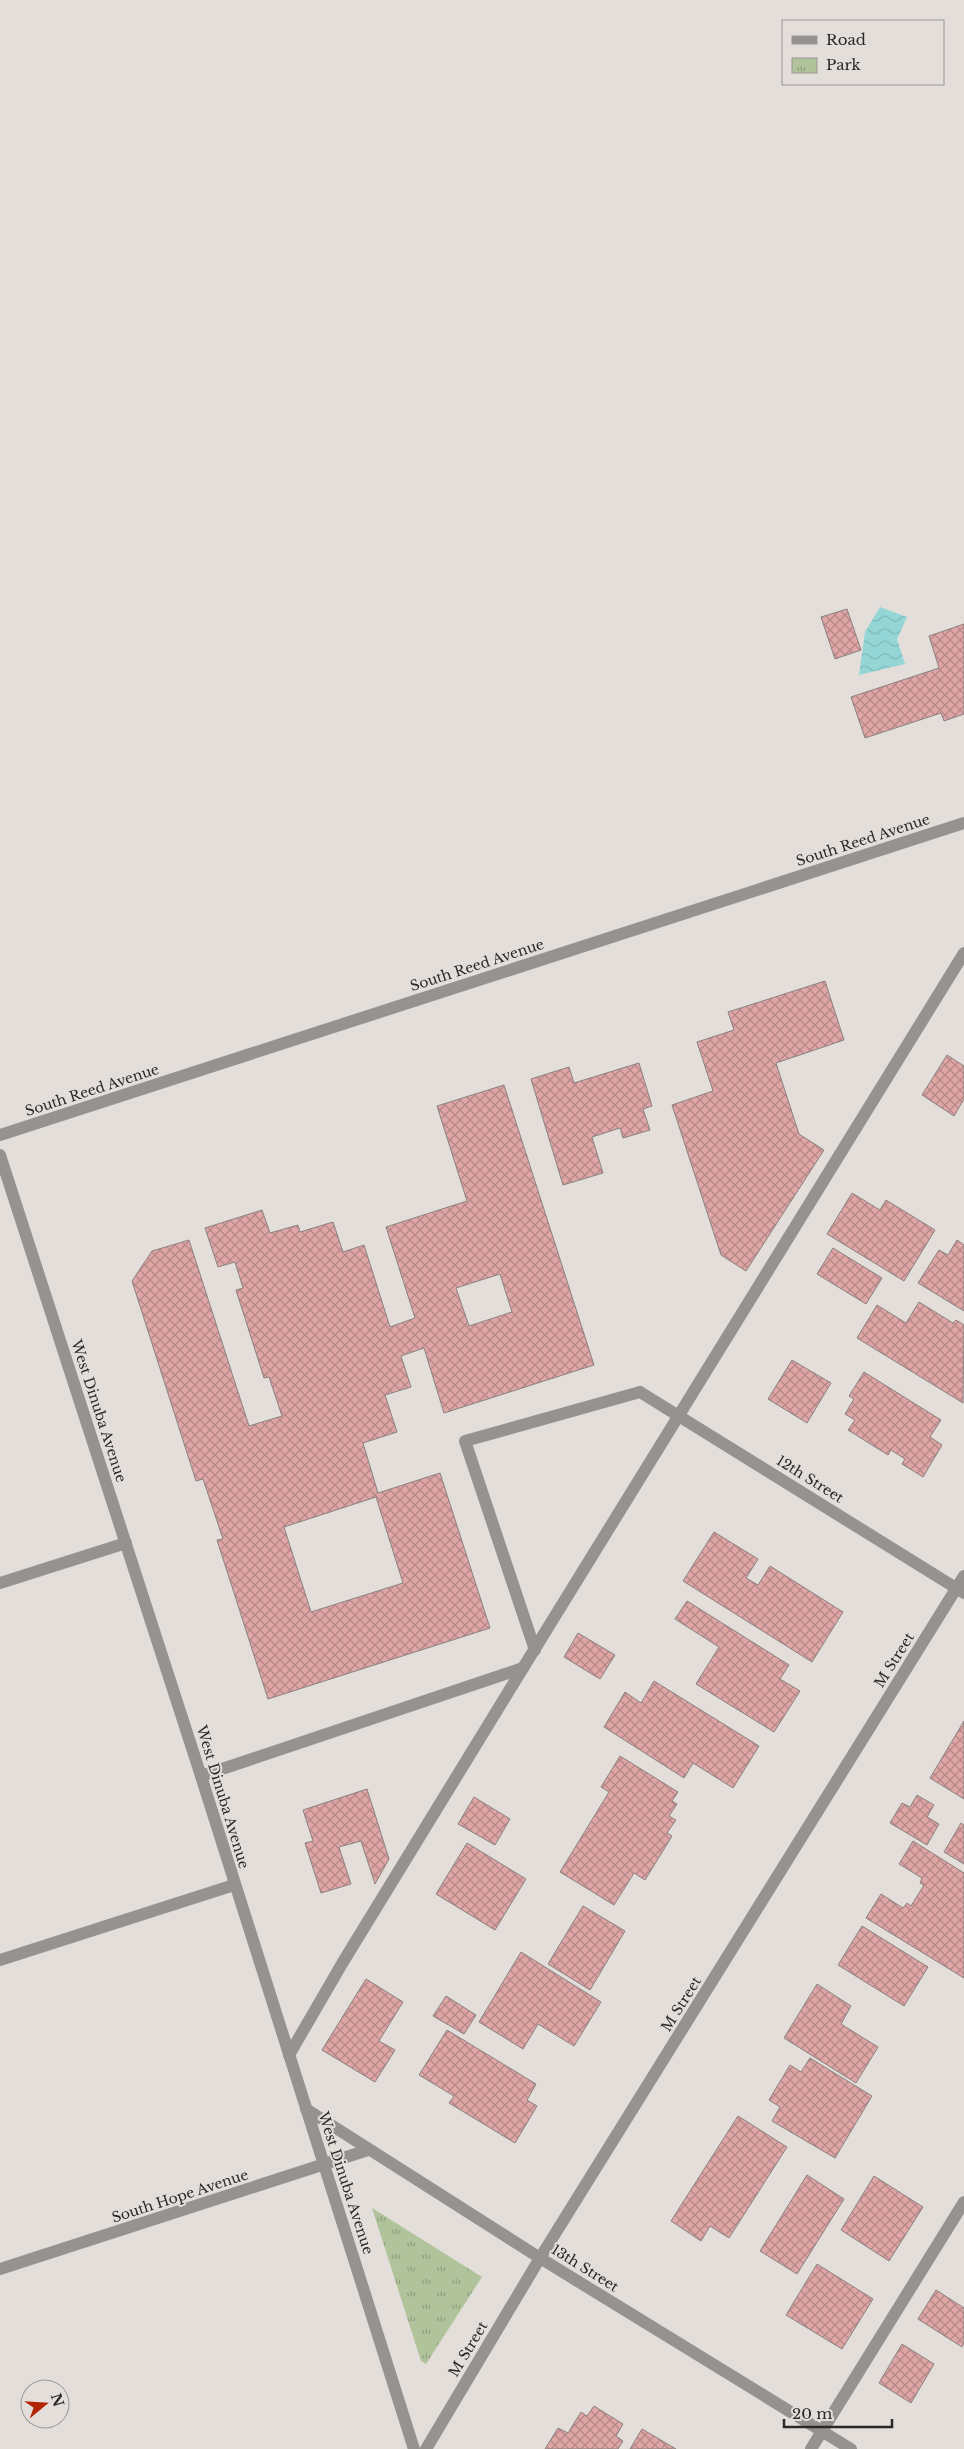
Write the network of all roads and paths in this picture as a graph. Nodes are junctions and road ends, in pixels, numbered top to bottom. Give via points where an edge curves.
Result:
1 (964, 823) edge
2 (964, 953) edge
3 (0, 1135) edge
4 (0, 1155) edge
5 (679, 1416) junction
6 (126, 1543) junction
7 (964, 1576) edge
8 (0, 1583) edge
9 (960, 1590) edge
10 (535, 1650) junction
11 (523, 1668) junction
12 (201, 1776) junction
13 (234, 1885) junction
14 (0, 1960) edge
15 (289, 2055) junction
16 (306, 2109) junction
17 (368, 2150) junction
18 (324, 2165) junction
19 (964, 2202) edge
20 (540, 2258) junction
21 (0, 2269) edge
22 (822, 2431) junction
23 (414, 2449) edge
24 (426, 2449) edge
25 (811, 2449) edge
26 (851, 2449) edge

1 - 3 street, South Reed Avenue
2 - 5 street
4 - 6 street, West Dinuba Avenue
5 - 9 street, 12th Street
5 - 10 street
5 - 10 street, 12th Street via 640,1392 464,1441
6 - 8 street
6 - 12 street, West Dinuba Avenue
7 - 9 street, M Street
9 - 20 street, M Street
10 - 11 street
11 - 12 street
11 - 15 street
12 - 13 street, West Dinuba Avenue
13 - 14 street
13 - 15 street, West Dinuba Avenue
15 - 16 street, West Dinuba Avenue
16 - 17 street, 13th Street
16 - 18 street, West Dinuba Avenue
17 - 18 street, South Hope Avenue
17 - 20 street, 13th Street
18 - 21 street, South Hope Avenue
18 - 23 street, West Dinuba Avenue
19 - 22 street
20 - 22 street, 13th Street
20 - 24 street, M Street
22 - 25 street
22 - 26 street, 13th Street

